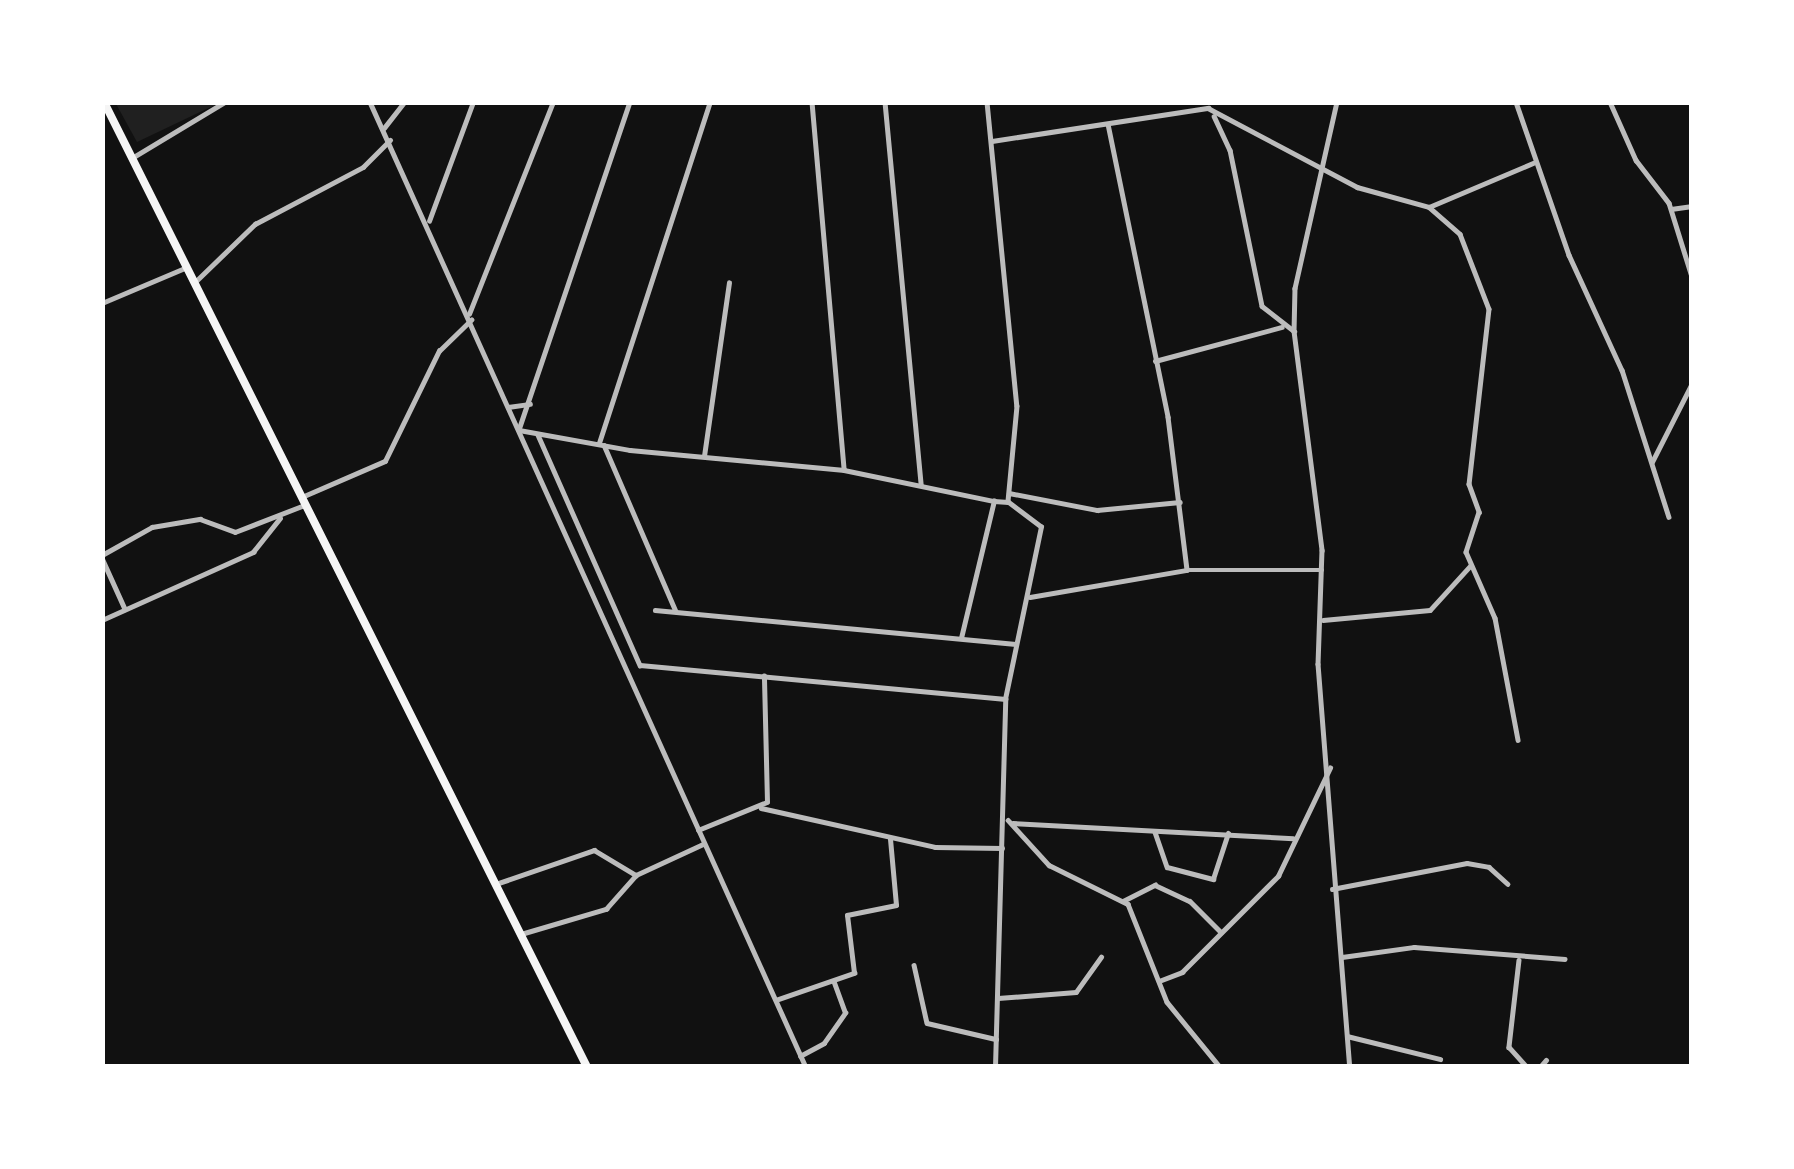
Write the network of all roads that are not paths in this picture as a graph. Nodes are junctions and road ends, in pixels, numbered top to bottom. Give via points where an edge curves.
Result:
1 (104, 102) edge
2 (225, 102) edge
3 (370, 102) edge
4 (404, 102) edge
5 (473, 102) edge
6 (553, 102) edge
7 (630, 102) edge
8 (710, 102) edge
9 (812, 102) edge
10 (885, 102) edge
11 (987, 102) edge
12 (1337, 102) edge
13 (1516, 102) edge
14 (1610, 102) edge
15 (1208, 108) junction
16 (1108, 124) junction
17 (384, 128) junction
18 (390, 140) junction
19 (992, 141) junction
20 (131, 158) junction
21 (1533, 164) junction
22 (1321, 169) junction
23 (1692, 206) edge
24 (1429, 207) junction
25 (1671, 209) junction
26 (428, 223) junction
27 (190, 266) junction
28 (1692, 277) edge
29 (197, 280) junction
30 (728, 283) dead end
31 (102, 292) edge
32 (104, 302) edge
33 (470, 318) junction
34 (1282, 327) junction
35 (1294, 331) junction
36 (1155, 361) junction
37 (1692, 383) edge
38 (530, 404) junction
39 (508, 406) junction
40 (519, 430) junction
41 (537, 432) junction
42 (601, 444) junction
43 (839, 451) junction
44 (704, 456) junction
45 (1652, 462) junction
46 (825, 468) junction
47 (844, 470) junction
48 (921, 484) junction
49 (1009, 493) junction
50 (305, 499) junction
51 (994, 501) junction
52 (1008, 502) junction
53 (1180, 502) junction
54 (281, 516) junction
55 (1669, 517) dead end
56 (102, 557) edge
57 (1471, 566) junction
58 (1187, 570) junction
59 (1322, 570) junction
60 (1027, 598) junction
61 (125, 609) junction
62 (655, 610) dead end
63 (676, 610) junction
64 (102, 620) edge
65 (1323, 620) junction
66 (961, 638) junction
67 (1015, 644) junction
68 (640, 665) junction
69 (628, 671) junction
70 (764, 676) junction
71 (1005, 699) junction
72 (1518, 740) dead end
73 (1330, 768) junction
74 (760, 808) junction
75 (1009, 821) junction
76 (698, 830) junction
77 (1155, 832) junction
78 (1228, 833) junction
79 (1293, 838) junction
80 (890, 839) junction
81 (703, 844) junction
82 (1002, 848) junction
83 (636, 875) junction
84 (496, 884) junction
85 (1508, 884) dead end
86 (1332, 889) junction
87 (1123, 901) junction
88 (1221, 932) junction
89 (521, 934) junction
90 (1101, 957) dead end
91 (1342, 957) junction
92 (1565, 959) dead end
93 (1519, 960) junction
94 (914, 965) dead end
95 (833, 982) junction
96 (1157, 982) junction
97 (998, 998) junction
98 (776, 1000) junction
99 (1347, 1036) junction
100 (996, 1040) junction
101 (800, 1056) junction
102 (1440, 1059) dead end
103 (1546, 1060) dead end
104 (587, 1067) edge
105 (806, 1067) edge
106 (994, 1067) edge
107 (1220, 1067) edge
108 (1350, 1067) edge
109 (1527, 1067) edge
110 (1540, 1067) edge

1 - 20 main road
2 - 20 street
3 - 17 street
4 - 17 street
5 - 26 street
6 - 33 street
7 - 38 street
8 - 42 street
9 - 43 street
10 - 48 street
11 - 19 street
12 - 22 street
13 - 21 street
14 - 25 street
15 - 16 street
15 - 22 street
15 - 34 street via 1229,150 1262,306
16 - 19 street
16 - 36 street
17 - 18 street
18 - 26 street
18 - 29 street via 364,166 255,224
19 - 49 street via 1017,406
20 - 27 main road
21 - 24 street
21 - 45 street via 1601,318
22 - 24 street
22 - 35 street
23 - 25 street
24 - 57 street via 1460,233 1489,308 1469,484 1479,512 1466,540
25 - 28 street
26 - 33 street
27 - 29 main road
27 - 32 street
29 - 50 main road
30 - 44 street
31 - 32 street
33 - 39 street
33 - 50 street via 439,351 385,461
34 - 35 street
34 - 36 street
35 - 59 street
36 - 53 street
37 - 45 street
38 - 39 street
38 - 40 street
39 - 40 street
40 - 41 street
40 - 69 street
41 - 42 street
41 - 68 street
42 - 44 street
42 - 63 street
43 - 46 street
43 - 47 street
44 - 46 street
45 - 55 street
46 - 47 street
47 - 48 street
48 - 51 street
49 - 52 street
49 - 53 street via 1097,510
50 - 54 street
50 - 84 main road
51 - 52 street
51 - 66 street
52 - 60 street via 1041,527
53 - 58 street
54 - 56 street via 235,532 200,519 152,527
54 - 61 street via 253,552
56 - 61 street
57 - 65 street via 1430,610
57 - 72 street via 1495,618
58 - 59 street
58 - 60 street
59 - 65 street
60 - 67 street
61 - 64 street
62 - 63 street
63 - 66 street
65 - 73 street via 1318,664
66 - 67 street
67 - 71 street
68 - 69 street
68 - 70 street
69 - 76 street
70 - 71 street
70 - 74 street via 767,798
71 - 75 street
73 - 79 street
73 - 86 street
74 - 76 street
74 - 80 street
75 - 77 street
75 - 82 street
75 - 87 street via 1049,865
76 - 81 street
77 - 78 street
77 - 78 street via 1167,867 1214,879
78 - 79 street
79 - 88 street via 1278,876
80 - 82 street
80 - 95 street via 896,905 849,912 854,974
81 - 83 street
81 - 98 street
82 - 97 street
83 - 84 street via 594,850
83 - 89 street via 606,909
84 - 89 main road
85 - 86 street via 1489,866 1467,863
86 - 91 street
87 - 88 street via 1155,885 1190,901
87 - 96 street via 1148,939
88 - 96 street via 1182,972
89 - 104 main road
90 - 97 street via 1076,992
91 - 93 street via 1414,947
91 - 99 street
92 - 93 street
93 - 109 street via 1509,1047
94 - 100 street via 926,1024
95 - 98 street
95 - 101 street via 844,1013 824,1043
96 - 107 street
97 - 100 street
98 - 101 street
99 - 102 street
99 - 108 street
100 - 106 street
101 - 105 street
103 - 110 street

